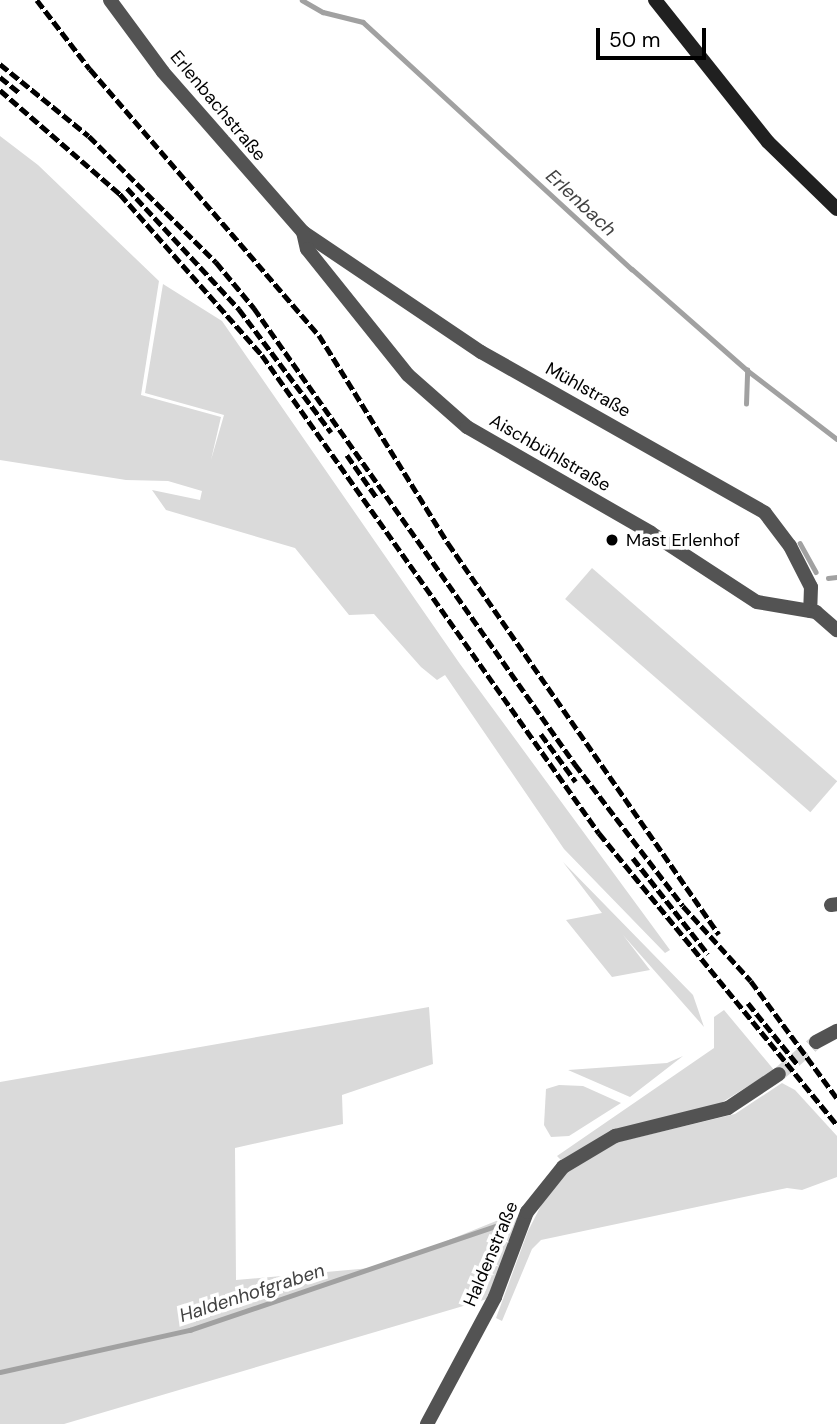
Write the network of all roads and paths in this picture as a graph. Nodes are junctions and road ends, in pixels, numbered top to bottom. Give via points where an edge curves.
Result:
1 (110, 0) edge
2 (655, 0) edge
3 (837, 209) edge
4 (303, 232) junction
5 (810, 611) junction
6 (837, 629) edge
7 (837, 1031) edge
8 (816, 1042) tunnel mouth
9 (779, 1074) tunnel mouth
10 (427, 1424) edge

1 - 4 street, Erlenbachstraße via 163,72
2 - 3 main road via 768,142
4 - 5 street, Aischbühlstraße via 307,249 416,384 467,427 651,533 757,602
4 - 5 street, Mühlstraße via 481,352 765,513 790,546 811,587
5 - 6 street, Aischbühlstraße
7 - 8 street
9 - 10 street, Haldenstraße via 728,1108 615,1136 562,1167 527,1212 495,1297

